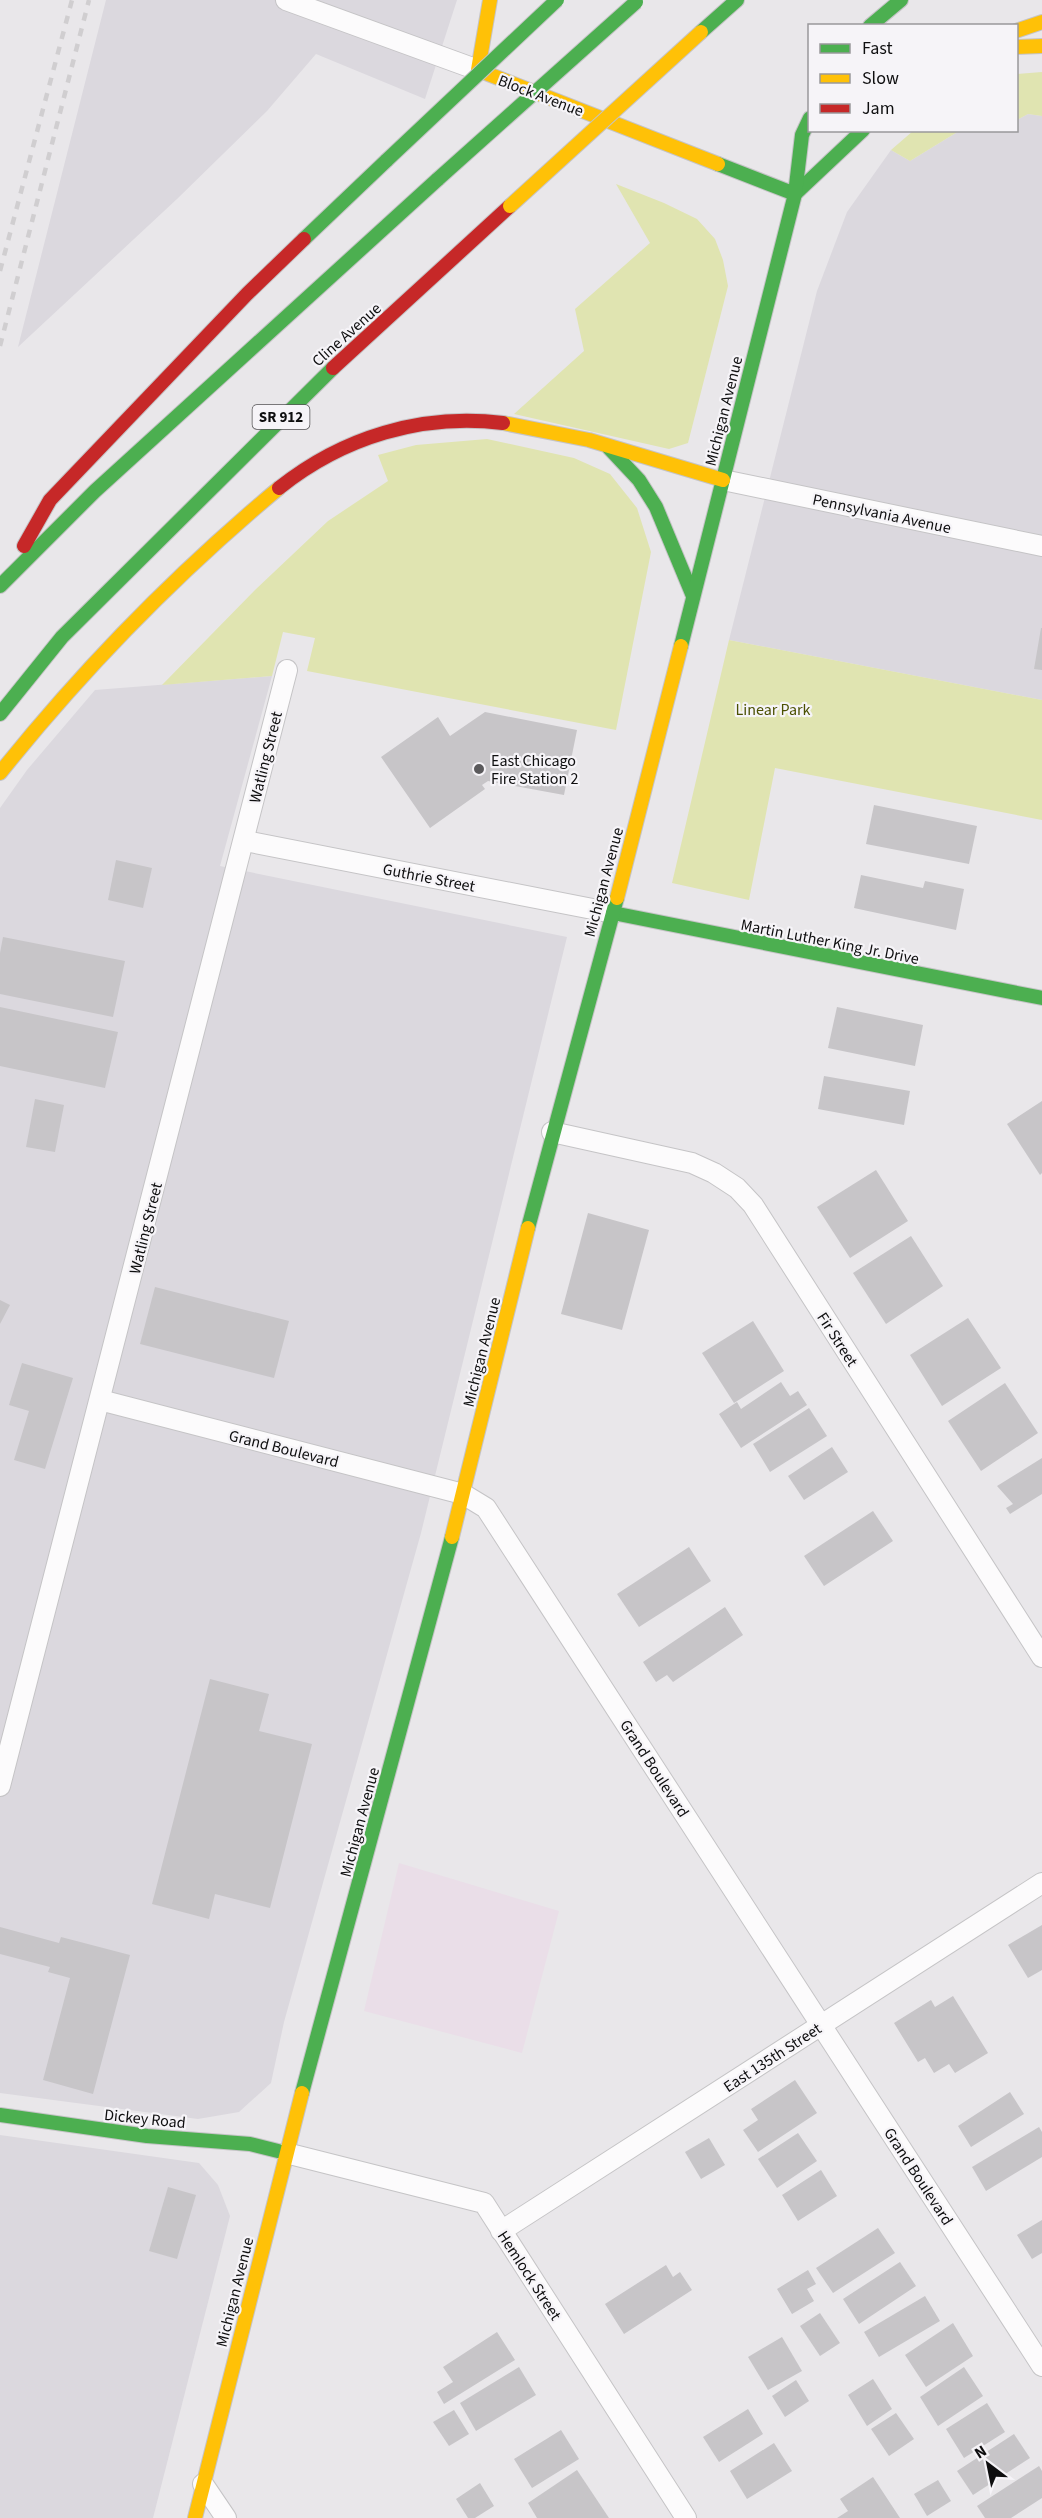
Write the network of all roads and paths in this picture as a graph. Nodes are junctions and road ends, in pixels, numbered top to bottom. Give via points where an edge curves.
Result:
1 (286, 0) edge
2 (490, 0) edge
3 (557, 0) edge
4 (736, 0) edge
5 (901, 0) edge
6 (637, 1) edge
7 (1042, 22) edge
8 (872, 24) edge
9 (1018, 31) edge
10 (1042, 45) edge
11 (1018, 47) edge
12 (478, 70) junction
13 (808, 122) edge
14 (861, 132) edge
15 (795, 194) junction
16 (609, 448) junction
17 (723, 480) junction
18 (1042, 546) edge
19 (3, 582) edge
20 (693, 596) junction
21 (287, 670) dead end
22 (0, 714) edge
23 (0, 773) edge
24 (245, 841) junction
25 (613, 913) junction
26 (1042, 998) edge
27 (552, 1132) junction
28 (100, 1400) junction
29 (463, 1494) junction
30 (1042, 1657) edge
31 (0, 1786) edge
32 (1042, 1883) edge
33 (821, 2025) junction
34 (0, 2115) edge
35 (286, 2153) junction
36 (501, 2231) junction
37 (1042, 2366) edge
38 (203, 2484) junction
39 (195, 2518) edge
40 (226, 2518) edge
41 (686, 2518) edge

1 - 12 street, Block Avenue
2 - 12 main road
3 - 19 main road, bridge via 247,294 50,500
4 - 22 main road, Cline Avenue / SR 912, bridge via 296,402 62,637
5 - 8 main road
6 - 19 main road, bridge via 95,491
7 - 9 main road
10 - 11 main road
12 - 15 main road, Block Avenue
13 - 15 main road, Michigan Avenue via 802,135
14 - 15 main road
15 - 17 main road, Michigan Avenue
16 - 17 main road
16 - 20 main road via 639,480 656,507
16 - 23 main road via 537,428 453,420 421,423 365,440 316,462 271,496 135,617
17 - 18 street, Pennsylvania Avenue
17 - 20 main road, Michigan Avenue
20 - 25 main road, Michigan Avenue
21 - 24 street, Watling Street
24 - 25 street, Guthrie Street
24 - 28 street, Watling Street
25 - 26 main road, Martin Luther King Jr. Drive
25 - 27 main road, Michigan Avenue
27 - 29 main road, Michigan Avenue
27 - 30 street, Fir Street via 692,1163 742,1192
28 - 29 street, Grand Boulevard
28 - 31 street, Watling Street
29 - 33 street, Grand Boulevard via 486,1508
29 - 35 main road, Michigan Avenue
32 - 33 street, East 135th Street
33 - 36 street, East 135th Street
33 - 37 street, Grand Boulevard
34 - 35 main road, Dickey Road via 147,2136 249,2144
35 - 36 street, Hemlock Street via 484,2203
35 - 38 main road, Michigan Avenue
36 - 41 street, Hemlock Street
38 - 39 main road, Michigan Avenue
38 - 40 street

